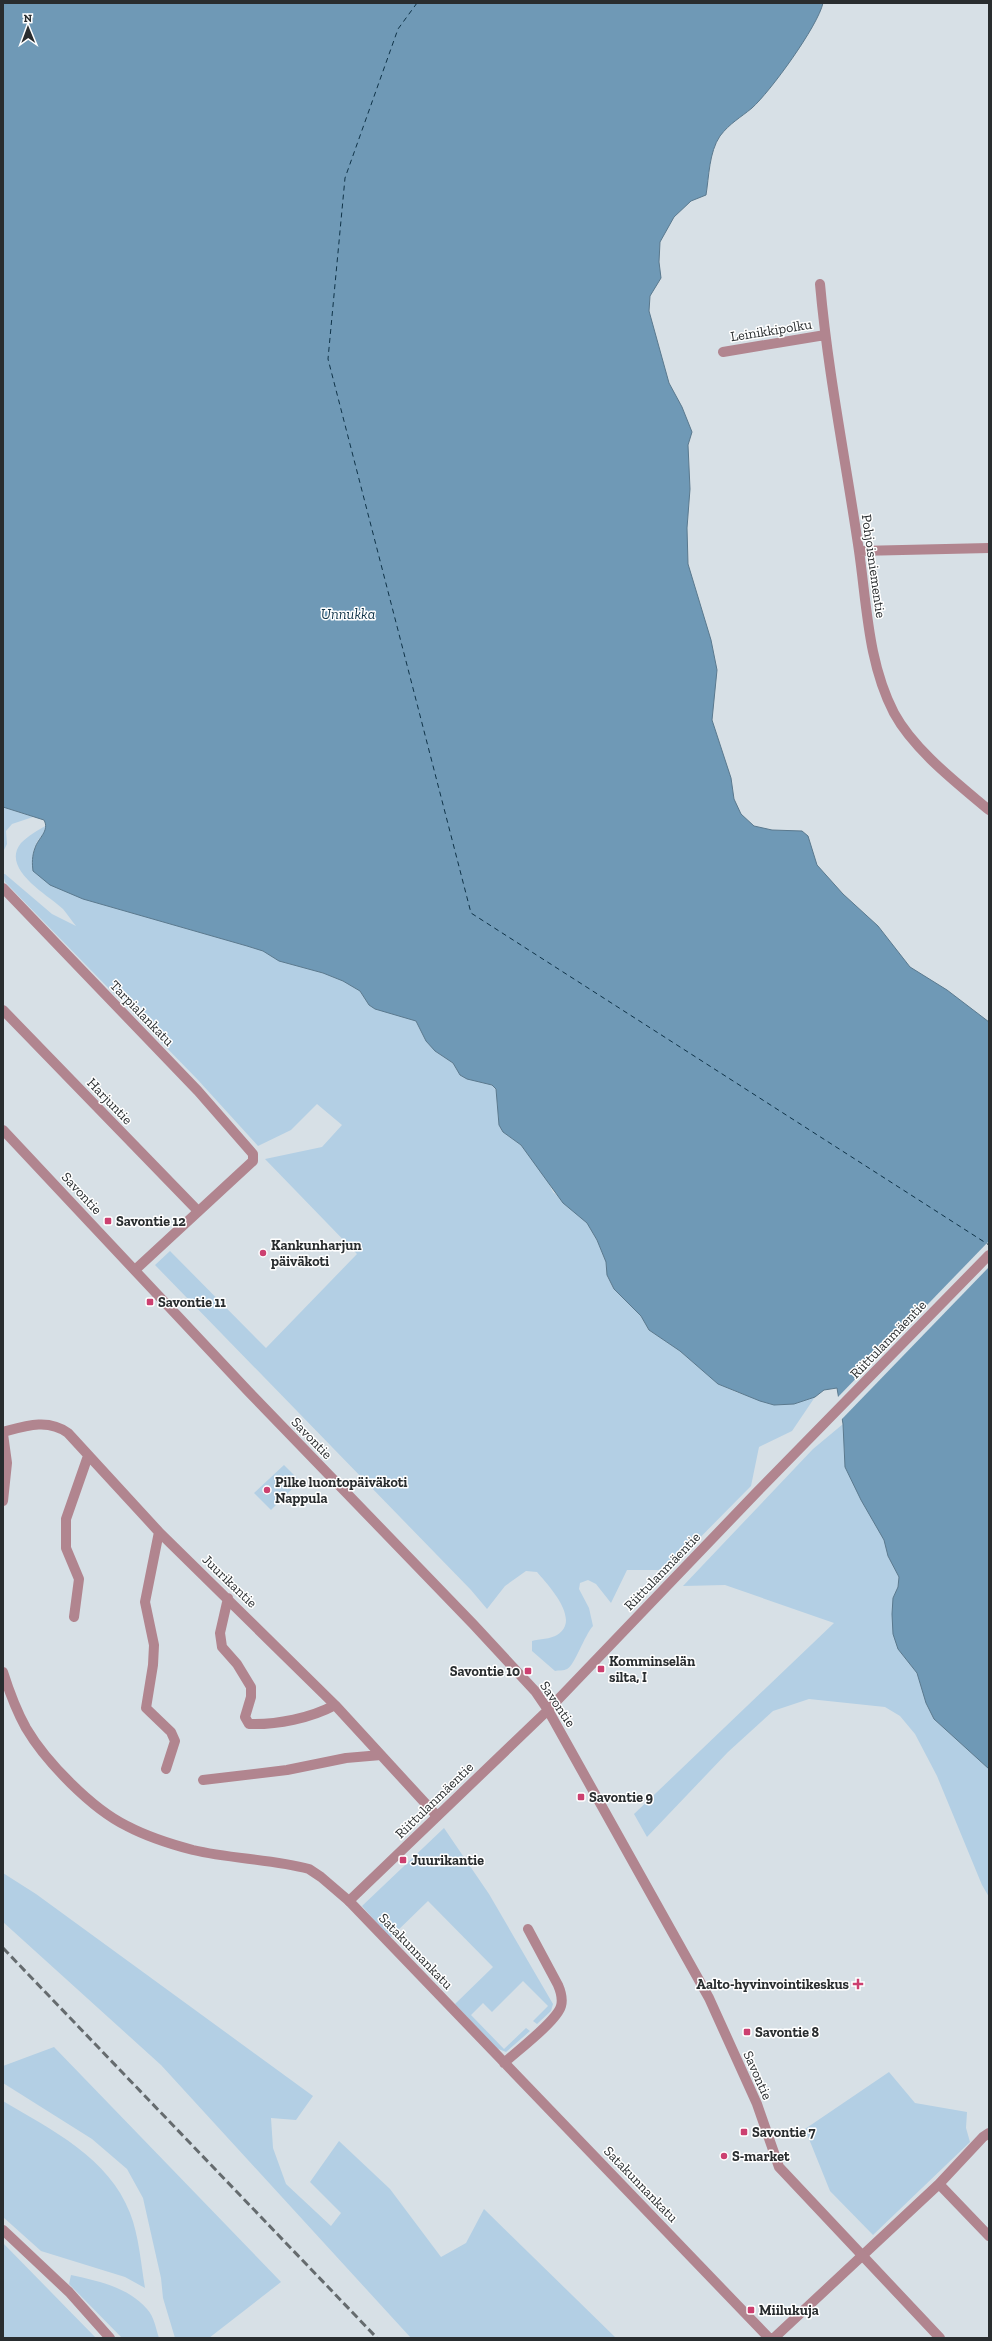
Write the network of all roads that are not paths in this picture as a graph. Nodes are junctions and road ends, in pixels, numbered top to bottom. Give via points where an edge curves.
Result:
1 (820, 284) dead end
2 (825, 336) junction
3 (723, 352) dead end
4 (989, 548) edge
5 (859, 551) junction
6 (987, 805) edge
7 (3, 888) edge
8 (3, 1010) edge
9 (3, 1130) edge
10 (198, 1211) junction
11 (989, 1255) edge
12 (135, 1270) junction
13 (3, 1433) edge
14 (88, 1456) junction
15 (3, 1501) edge
16 (159, 1532) junction
17 (228, 1598) junction
18 (74, 1617) dead end
19 (3, 1672) edge
20 (335, 1705) junction
21 (548, 1710) junction
22 (381, 1755) junction
23 (166, 1769) dead end
24 (203, 1780) dead end
25 (437, 1816) junction
26 (349, 1901) junction
27 (528, 1929) dead end
28 (504, 2063) junction
29 (987, 2138) edge
30 (939, 2184) junction
31 (3, 2230) edge
32 (989, 2236) edge
33 (861, 2256) junction
34 (110, 2338) edge
35 (769, 2338) edge
36 (774, 2338) edge
37 (940, 2338) edge

1 - 2 street, Pohjoisniementie
2 - 3 street, Leinikkipolku
2 - 5 street, Pohjoisniementie
4 - 5 street
5 - 6 street, Pohjoisniementie via 871,644 880,682 895,714 917,744
7 - 10 street, Tarpialankatu via 198,1091 251,1150 253,1161
8 - 10 street, Harjuntie
9 - 12 street, Savontie
10 - 12 street
11 - 21 street, Riittulanmäentie
12 - 21 street, Savontie via 248,1392 473,1624 535,1691
13 - 14 street, Juurikantie via 25,1426 52,1425 68,1433
13 - 15 street via 7,1463
14 - 16 street, Juurikantie
14 - 18 street via 66,1519 66,1548 79,1579
16 - 17 street, Juurikantie
16 - 23 street via 145,1602 154,1645 146,1708 171,1732 175,1741
17 - 20 street, Juurikantie
17 - 20 street via 220,1633 222,1647 237,1664 251,1687 245,1717 249,1724 285,1721
19 - 26 street, Satakunnankatu via 26,1729 43,1752 66,1778 126,1826 158,1840 194,1850 309,1870
20 - 22 street, Juurikantie
21 - 25 street, Riittulanmäentie
21 - 33 street, Savontie via 637,1865 709,1998 757,2104 779,2167
22 - 24 street
22 - 25 street, Juurikantie
25 - 26 street, Riittulanmäentie
26 - 28 street, Satakunnankatu
27 - 28 street via 561,1991 561,2006 552,2020
28 - 35 street, Satakunnankatu
29 - 30 street
30 - 32 street
30 - 33 street
31 - 34 street via 69,2292
33 - 36 street
33 - 37 street, Savontie

